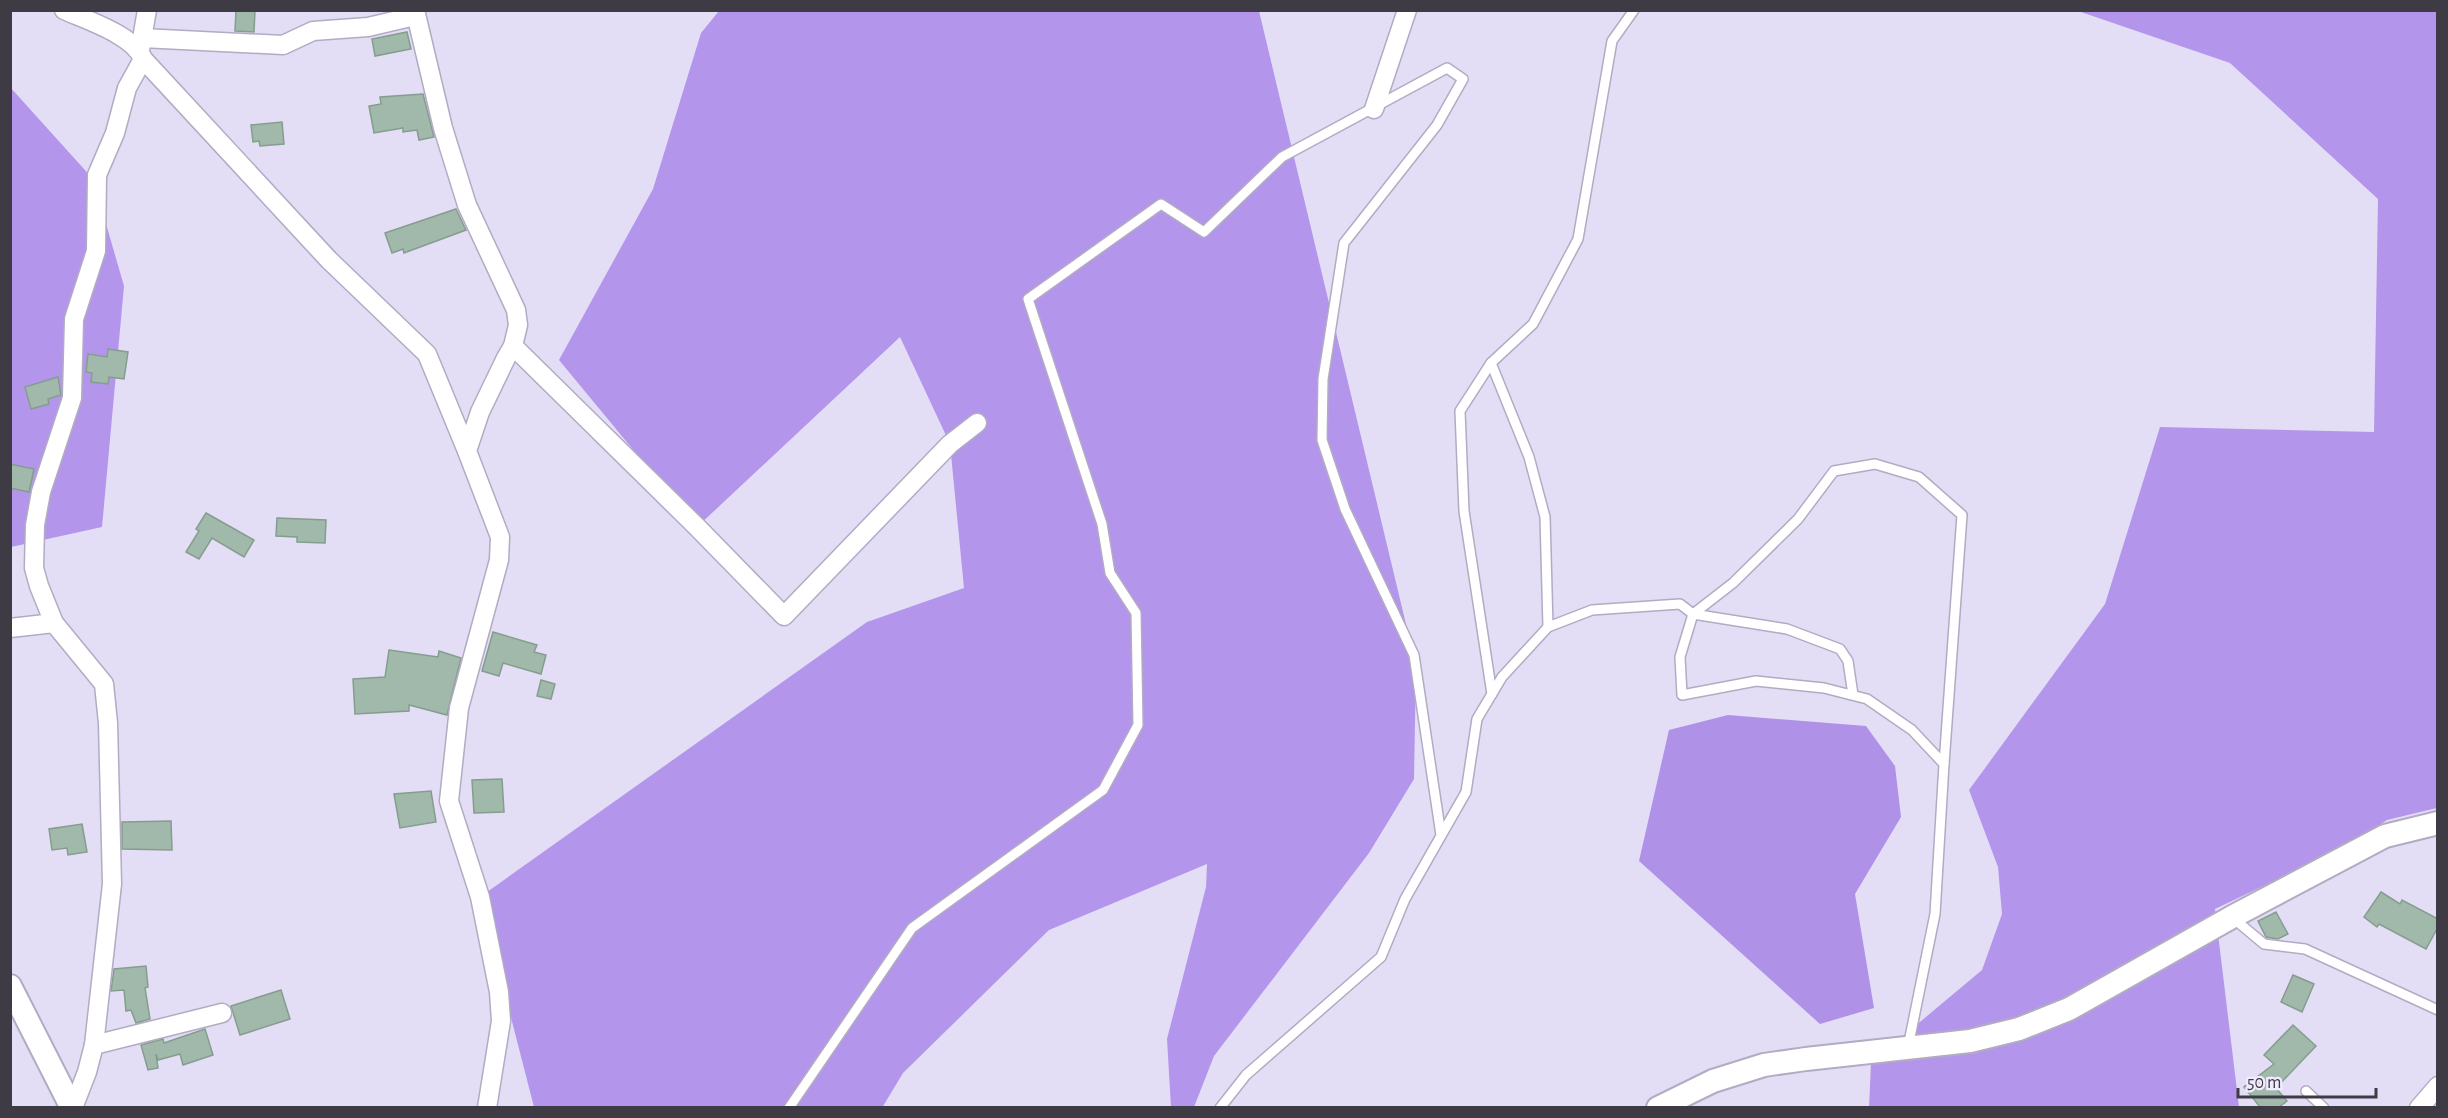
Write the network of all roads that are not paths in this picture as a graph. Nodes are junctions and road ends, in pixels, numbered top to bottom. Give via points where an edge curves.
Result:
1 (64, 10) edge
2 (147, 10) edge
3 (1407, 10) edge
4 (1634, 10) edge
5 (415, 13) edge
6 (142, 49) junction
7 (1374, 109) junction
8 (513, 346) junction
9 (1491, 363) junction
10 (977, 423) dead end
11 (467, 451) junction
12 (1693, 614) junction
13 (54, 623) junction
14 (1548, 627) junction
15 (10, 628) edge
16 (1492, 694) junction
17 (1853, 695) junction
18 (1944, 764) junction
19 (2438, 823) edge
20 (1442, 835) junction
21 (2232, 917) junction
22 (10, 986) edge
23 (2438, 1010) edge
24 (222, 1013) dead end
25 (94, 1045) junction
26 (1908, 1049) junction
27 (2438, 1086) edge
28 (2306, 1090) dead end
29 (72, 1107) edge
30 (487, 1107) edge
31 (789, 1107) edge
32 (1220, 1107) edge
33 (1658, 1107) edge
34 (2324, 1107) edge
35 (2419, 1107) edge

1 - 6 street
2 - 6 street
3 - 7 street
4 - 9 lane via 1612,41 1578,239 1533,324
5 - 6 street via 368,27 313,31 283,45
5 - 8 street via 467,206 516,310 518,325
6 - 11 street via 329,260 427,354
6 - 13 street via 97,175 96,251 74,319 72,398 34,525 34,568
7 - 20 lane via 1447,68 1463,79 1437,125 1344,243 1323,389 1322,440 1345,509 1414,655
7 - 31 lane via 1282,157 1204,232 1161,204 1028,299 1102,524 1110,573 1136,612 1138,725 1103,790 912,928
8 - 10 street via 784,616 950,444
8 - 11 street via 480,412
9 - 14 lane via 1529,456 1545,517
9 - 16 lane via 1460,411 1464,511
11 - 30 street via 500,537 499,560 459,708 449,801 480,897 499,992 501,1021
12 - 14 lane via 1680,604 1592,610
12 - 17 lane via 1787,629 1840,649 1848,661
12 - 17 lane via 1680,657 1682,695 1756,681
12 - 18 lane via 1733,583 1798,519 1834,471 1875,464 1919,477 1962,515
13 - 15 street
13 - 25 street via 104,684 108,723 112,884
14 - 16 lane via 1502,677
16 - 20 lane via 1477,719 1466,792
17 - 18 lane via 1868,699 1912,730
18 - 26 lane via 1935,914
19 - 21 street via 2385,836
20 - 32 lane via 1406,899 1381,957 1246,1075
21 - 23 lane via 2264,944 2305,949
21 - 26 street via 2070,1010 1980,1039
22 - 29 street
24 - 25 street
25 - 29 street
26 - 33 street via 1764,1065 1713,1081
27 - 35 street
28 - 34 lane

